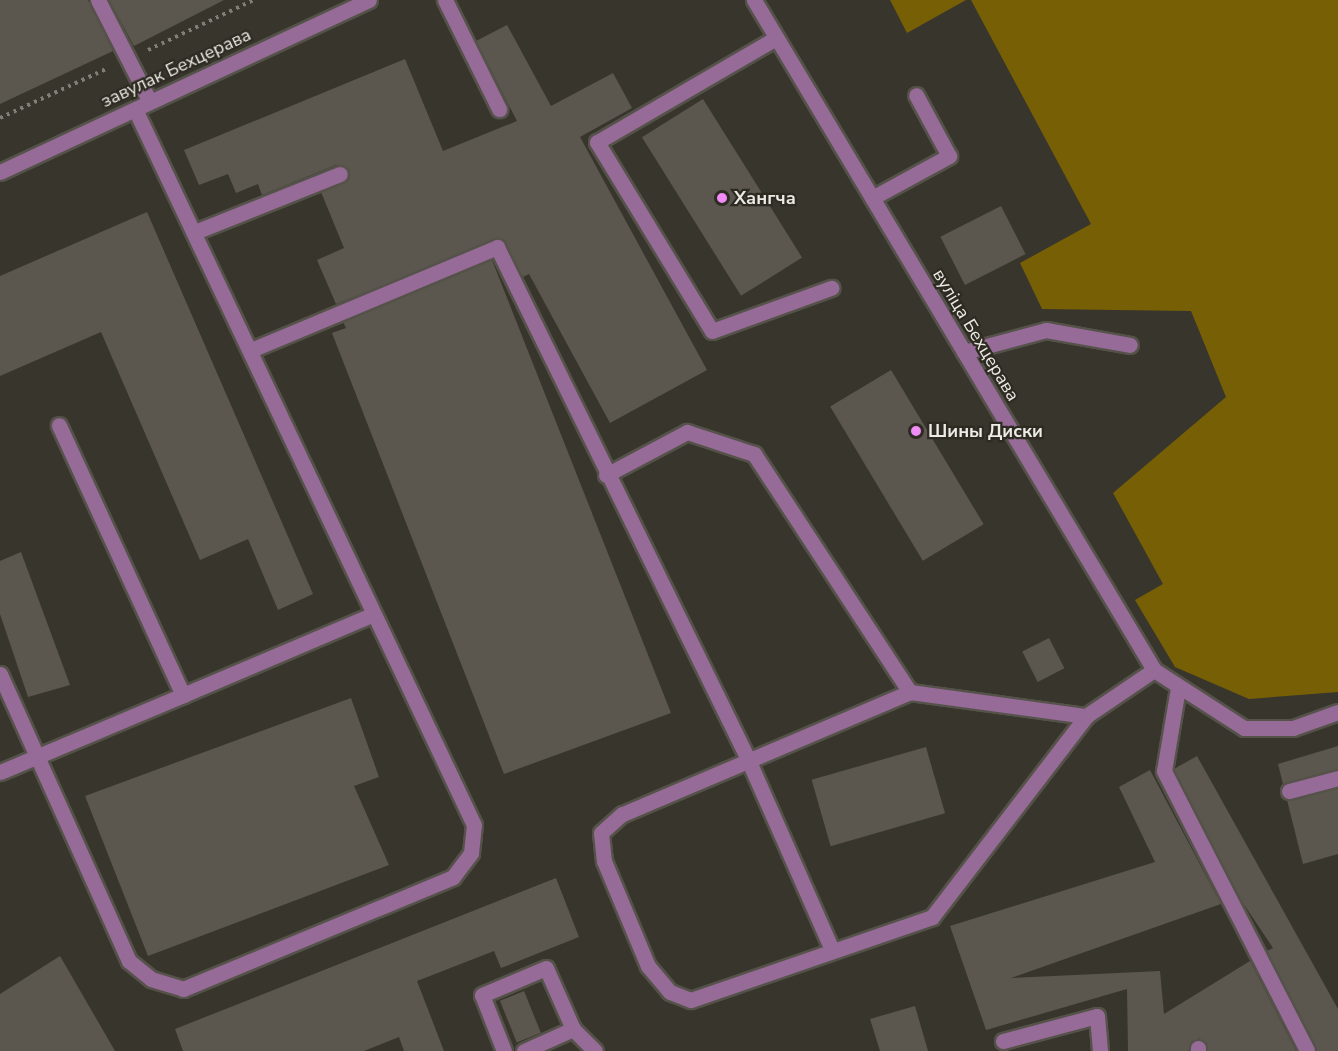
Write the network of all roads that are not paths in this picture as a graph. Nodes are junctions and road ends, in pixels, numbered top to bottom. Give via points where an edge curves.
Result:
1 (98, 0) edge
2 (369, 0) edge
3 (446, 0) edge
4 (754, 0) edge
5 (776, 38) junction
6 (916, 95) dead end
7 (150, 102) junction
8 (135, 109) junction
9 (499, 110) dead end
10 (0, 172) edge
11 (340, 174) dead end
12 (872, 198) junction
13 (195, 232) junction
14 (831, 288) dead end
15 (1130, 345) dead end
16 (251, 350) junction
17 (964, 352) junction
18 (59, 425) dead end
19 (606, 475) junction
20 (374, 614) junction
21 (1154, 670) junction
22 (0, 674) edge
23 (1178, 688) junction
24 (910, 692) junction
25 (183, 695) junction
26 (1338, 712) edge
27 (1086, 716) junction
28 (37, 757) junction
29 (747, 757) junction
30 (0, 772) edge
31 (1338, 778) edge
32 (1289, 791) dead end
33 (832, 950) junction
34 (573, 1029) junction
35 (1003, 1041) dead end
36 (504, 1051) edge
37 (524, 1051) edge
38 (595, 1051) edge
39 (1100, 1051) edge
40 (1307, 1051) edge

1 - 7 street
2 - 7 street, завулак Бехцерава
3 - 9 street
4 - 5 street, вуліца Бехцерава
5 - 12 street, вуліца Бехцерава
5 - 14 street via 597,141 712,331
6 - 12 street via 949,156
7 - 8 street, завулак Бехцерава
8 - 10 street, завулак Бехцерава
8 - 13 street
11 - 13 street
12 - 17 street, вуліца Бехцерава
13 - 16 street
15 - 17 street via 1046,330
16 - 19 street via 497,247
16 - 20 street
17 - 21 street, вуліца Бехцерава
18 - 25 street
19 - 24 street via 687,432 754,454
19 - 29 street
20 - 25 street
20 - 28 street via 474,825 471,853 453,877 183,989 152,979 129,961
21 - 23 street, вуліца Бехцерава
21 - 27 street
22 - 28 street
23 - 26 street, вуліца Бехцерава via 1244,728 1293,728
23 - 40 street via 1164,771
24 - 27 street
24 - 29 street
25 - 28 street
27 - 33 street via 932,916
28 - 30 street
29 - 33 street
29 - 33 street via 622,814 601,833 604,861 648,966 670,992 691,1000
31 - 32 street
34 - 36 street via 546,968 482,995
34 - 37 street
34 - 38 street
35 - 39 street via 1097,1016

